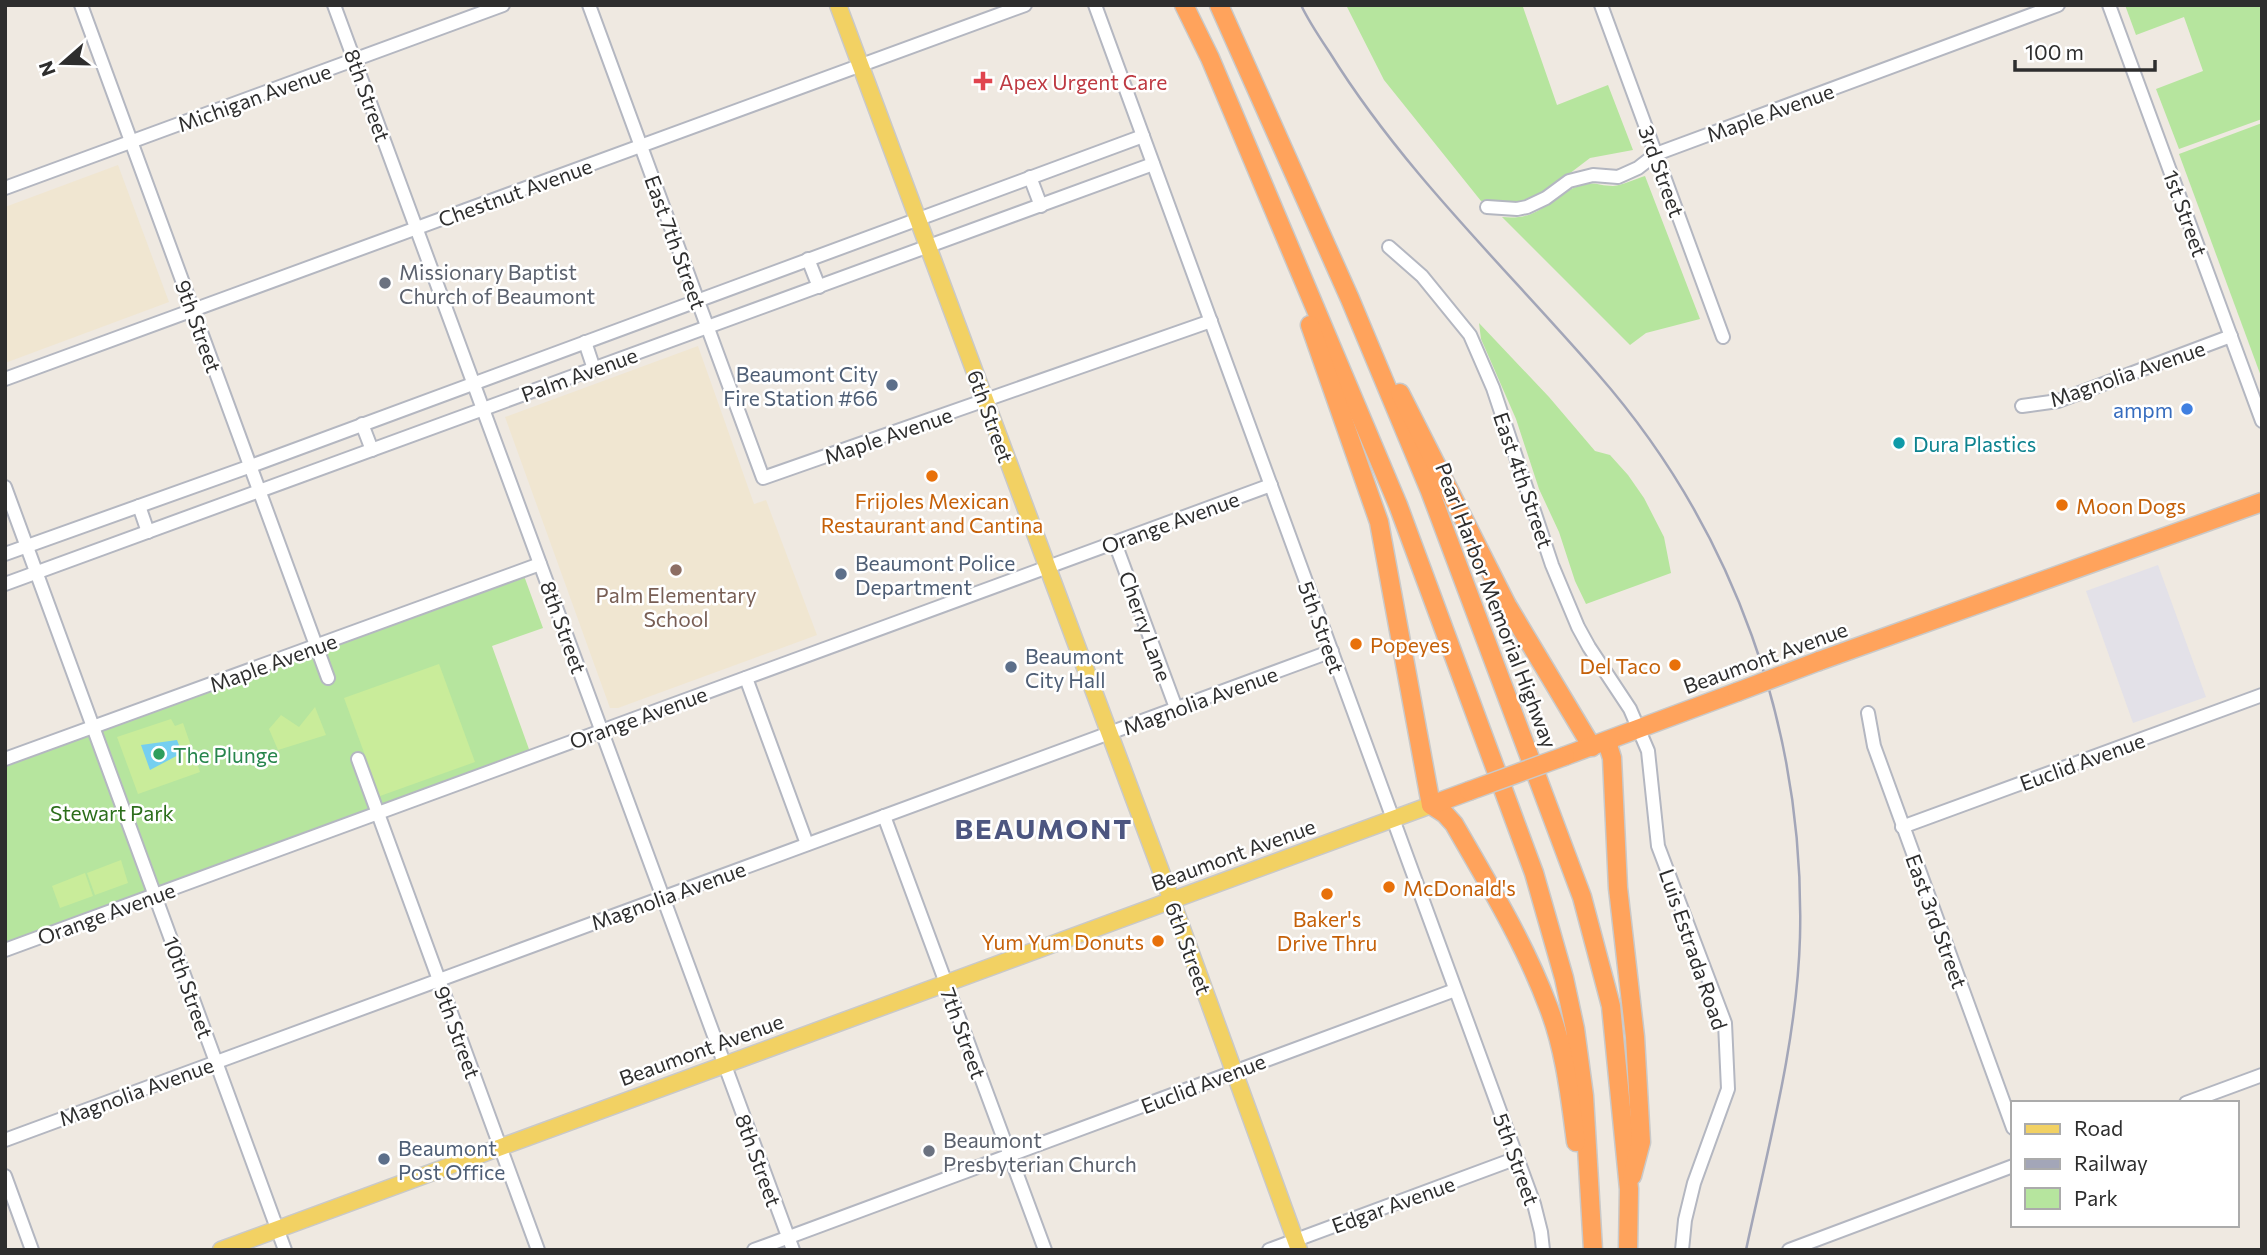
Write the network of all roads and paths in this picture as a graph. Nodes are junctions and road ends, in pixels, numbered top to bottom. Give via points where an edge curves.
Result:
1 (81, 5) edge
2 (334, 5) edge
3 (503, 5) edge
4 (589, 5) edge
5 (838, 5) edge
6 (1025, 5) edge
7 (1095, 5) edge
8 (1184, 5) edge
9 (1219, 5) edge
10 (1601, 5) edge
11 (2058, 5) edge
12 (2109, 5) edge
13 (354, 60) junction
14 (861, 66) junction
15 (1143, 136) junction
16 (131, 142) junction
17 (640, 146) junction
18 (1656, 154) junction
19 (1153, 164) junction
20 (1030, 177) junction
21 (5, 188) edge
22 (1041, 206) junction
23 (1487, 207) dead end
24 (918, 219) junction
25 (417, 228) junction
26 (1389, 247) dead end
27 (929, 248) junction
28 (808, 259) junction
29 (1299, 274) junction
30 (818, 287) junction
31 (1350, 299) junction
32 (697, 301) junction
33 (193, 310) junction
34 (1211, 321) junction
35 (707, 328) junction
36 (2231, 336) junction
37 (1723, 338) dead end
38 (585, 342) junction
39 (594, 369) junction
40 (5, 379) edge
41 (474, 383) junction
42 (985, 400) junction
43 (2022, 407) dead end
44 (483, 410) junction
45 (2262, 421) edge
46 (362, 424) junction
47 (372, 450) junction
48 (251, 466) junction
49 (763, 478) joint
50 (1271, 485) junction
51 (5, 487) edge
52 (260, 491) junction
53 (2262, 502) edge
54 (139, 506) junction
55 (148, 532) junction
56 (1115, 543) junction
57 (26, 546) junction
58 (5, 554) edge
59 (540, 564) junction
60 (1047, 567) junction
61 (37, 572) junction
62 (5, 584) edge
63 (316, 646) junction
64 (1332, 651) junction
65 (328, 678) dead end
66 (746, 678) junction
67 (2262, 695) edge
68 (1176, 708) junction
69 (1868, 713) dead end
70 (93, 727) junction
71 (1639, 729) junction
72 (601, 730) junction
73 (1109, 733) junction
74 (1599, 744) junction
75 (5, 759) edge
76 (358, 759) dead end
77 (1431, 805) junction
78 (378, 813) junction
79 (884, 816) junction
80 (1393, 820) junction
81 (1902, 827) junction
82 (807, 844) junction
83 (155, 895) junction
84 (663, 897) junction
85 (1172, 901) junction
86 (5, 950) edge
87 (439, 979) junction
88 (946, 983) junction
89 (1455, 990) junction
90 (216, 1061) junction
91 (724, 1064) junction
92 (1234, 1072) junction
93 (2262, 1075) edge
94 (2191, 1101) edge
95 (2011, 1123) edge
96 (5, 1140) edge
97 (500, 1147) junction
98 (1010, 1156) junction
99 (1517, 1158) junction
100 (2011, 1167) edge
101 (5, 1176) edge
102 (1629, 1189) junction
103 (278, 1229) junction
104 (790, 1243) edge
105 (1297, 1245) edge
106 (1798, 1248) edge
107 (32, 1250) edge
108 (221, 1250) edge
109 (285, 1250) edge
110 (538, 1250) edge
111 (754, 1250) edge
112 (1045, 1250) edge
113 (1269, 1250) edge
114 (1543, 1250) edge
115 (1592, 1250) edge
116 (1628, 1250) edge
117 (1682, 1250) edge

1 - 16 street, 9th Street
2 - 13 street, 8th Street
3 - 13 street, Michigan Avenue
4 - 17 street, East 7th Street
5 - 14 main road, 6th Street
6 - 14 street, Chestnut Avenue
7 - 15 street, 5th Street
8 - 29 highway
9 - 31 highway, Pearl Harbor Memorial Highway
10 - 18 street, 3rd Street
11 - 18 street, Maple Avenue
12 - 36 street, 1st Street
13 - 16 street, Michigan Avenue
13 - 25 street, 8th Street
14 - 17 street, Chestnut Avenue
14 - 24 main road, 6th Street
15 - 19 street, 5th Street
15 - 20 street, Palm Avenue
16 - 21 street, Michigan Avenue
16 - 33 street, 9th Street
17 - 25 street, Chestnut Avenue
17 - 32 street, East 7th Street
18 - 23 street, Maple Avenue via 1618,177 1593,175 1569,181 1527,207
18 - 37 street, 3rd Street
19 - 22 street, Palm Avenue
19 - 34 street, 5th Street
20 - 22 street
20 - 24 street, Palm Avenue
22 - 27 street, Palm Avenue
24 - 27 main road, 6th Street
24 - 28 street, Palm Avenue
25 - 33 street, Chestnut Avenue
25 - 41 street, 8th Street
26 - 71 street, East 4th Street via 1422,276 1470,335 1578,627
27 - 30 street, Palm Avenue
27 - 42 main road, 6th Street
28 - 30 street
28 - 32 street, Palm Avenue
29 - 77 highway via 1311,327 1379,522
29 - 115 highway via 1398,505 1534,873 1575,1029 1586,1119
30 - 35 street, Palm Avenue
31 - 74 highway via 1507,605
31 - 102 highway, Pearl Harbor Memorial Highway via 1430,491 1582,897 1611,1006
32 - 35 street, East 7th Street
32 - 38 street, Palm Avenue
33 - 40 street, Chestnut Avenue
33 - 48 street, 9th Street
34 - 42 street, Maple Avenue
34 - 50 street, 5th Street
35 - 39 street, Palm Avenue
35 - 49 street, East 7th Street
36 - 43 street, Magnolia Avenue via 2058,401
36 - 45 street, 1st Street
38 - 39 street
38 - 41 street, Palm Avenue
39 - 44 street, Palm Avenue
41 - 44 street, 8th Street
41 - 46 street, Palm Avenue
42 - 49 street, Maple Avenue
42 - 60 main road, 6th Street
44 - 47 street, Palm Avenue
44 - 59 street, 8th Street
46 - 47 street
46 - 48 street, Palm Avenue
47 - 52 street, Palm Avenue
48 - 52 street, 9th Street
48 - 54 street, Palm Avenue
50 - 56 street, Orange Avenue
50 - 64 street, 5th Street
51 - 57 street, 10th Street
52 - 55 street, Palm Avenue
52 - 63 street, 9th Street
53 - 71 highway, Beaumont Avenue, bridge
54 - 55 street
54 - 57 street, Palm Avenue
55 - 61 street, Palm Avenue
56 - 60 street, Orange Avenue
56 - 68 street, Cherry Lane
57 - 58 street, Palm Avenue
57 - 61 street, 10th Street
59 - 63 street, Maple Avenue
59 - 72 street, 8th Street
60 - 66 street, Orange Avenue
60 - 73 main road, 6th Street
61 - 62 street, Palm Avenue
61 - 70 street, 10th Street
63 - 65 street, 9th Street
63 - 70 street, Maple Avenue
64 - 68 street, Magnolia Avenue
64 - 80 street, 5th Street
66 - 72 street, Orange Avenue
66 - 82 street
67 - 81 street, Euclid Avenue
68 - 73 street, Magnolia Avenue
69 - 81 street, East 3rd Street via 1874,746
70 - 75 street, Maple Avenue
70 - 83 street, 10th Street
71 - 74 highway, Beaumont Avenue
71 - 117 street, Luis Estrada Road via 1648,751 1658,846 1725,1023 1728,1089 1694,1183
72 - 78 street, Orange Avenue
72 - 84 street, 8th Street
73 - 79 street, Magnolia Avenue
73 - 85 main road, 6th Street
74 - 77 highway, Beaumont Avenue, bridge
74 - 102 highway via 1612,758 1618,888 1635,1037 1641,1142
76 - 78 street, 9th Street
77 - 80 main road, Beaumont Avenue
77 - 115 highway via 1454,824 1530,961 1549,1008 1571,1101
78 - 83 street, Orange Avenue
78 - 87 street, 9th Street
79 - 82 street, Magnolia Avenue
79 - 88 street, 7th Street
80 - 85 main road, Beaumont Avenue
80 - 89 street, 5th Street
81 - 95 street, East 3rd Street
82 - 84 street, Magnolia Avenue
83 - 86 street, Orange Avenue
83 - 90 street, 10th Street
84 - 87 street, Magnolia Avenue
84 - 91 street, 8th Street
85 - 88 main road, Beaumont Avenue
85 - 92 main road, 6th Street
87 - 90 street, Magnolia Avenue
87 - 97 street, 9th Street
88 - 91 main road, Beaumont Avenue
88 - 98 street, 7th Street
89 - 92 street, Euclid Avenue
89 - 99 street, 5th Street
90 - 96 street, Magnolia Avenue
90 - 103 street, 10th Street
91 - 97 main road, Beaumont Avenue
91 - 104 street, 8th Street
92 - 98 street, Euclid Avenue
92 - 105 main road, 6th Street
93 - 94 street
97 - 103 main road, Beaumont Avenue
97 - 110 street, 9th Street
98 - 104 street, Euclid Avenue
98 - 112 street, 7th Street
99 - 105 street, Edgar Avenue
99 - 114 street, 5th Street via 1534,1204
100 - 106 street
101 - 107 street
102 - 116 highway, Pearl Harbor Memorial Highway
103 - 108 main road, Beaumont Avenue
103 - 109 street, 10th Street
104 - 111 street, Euclid Avenue
105 - 113 street, Edgar Avenue

